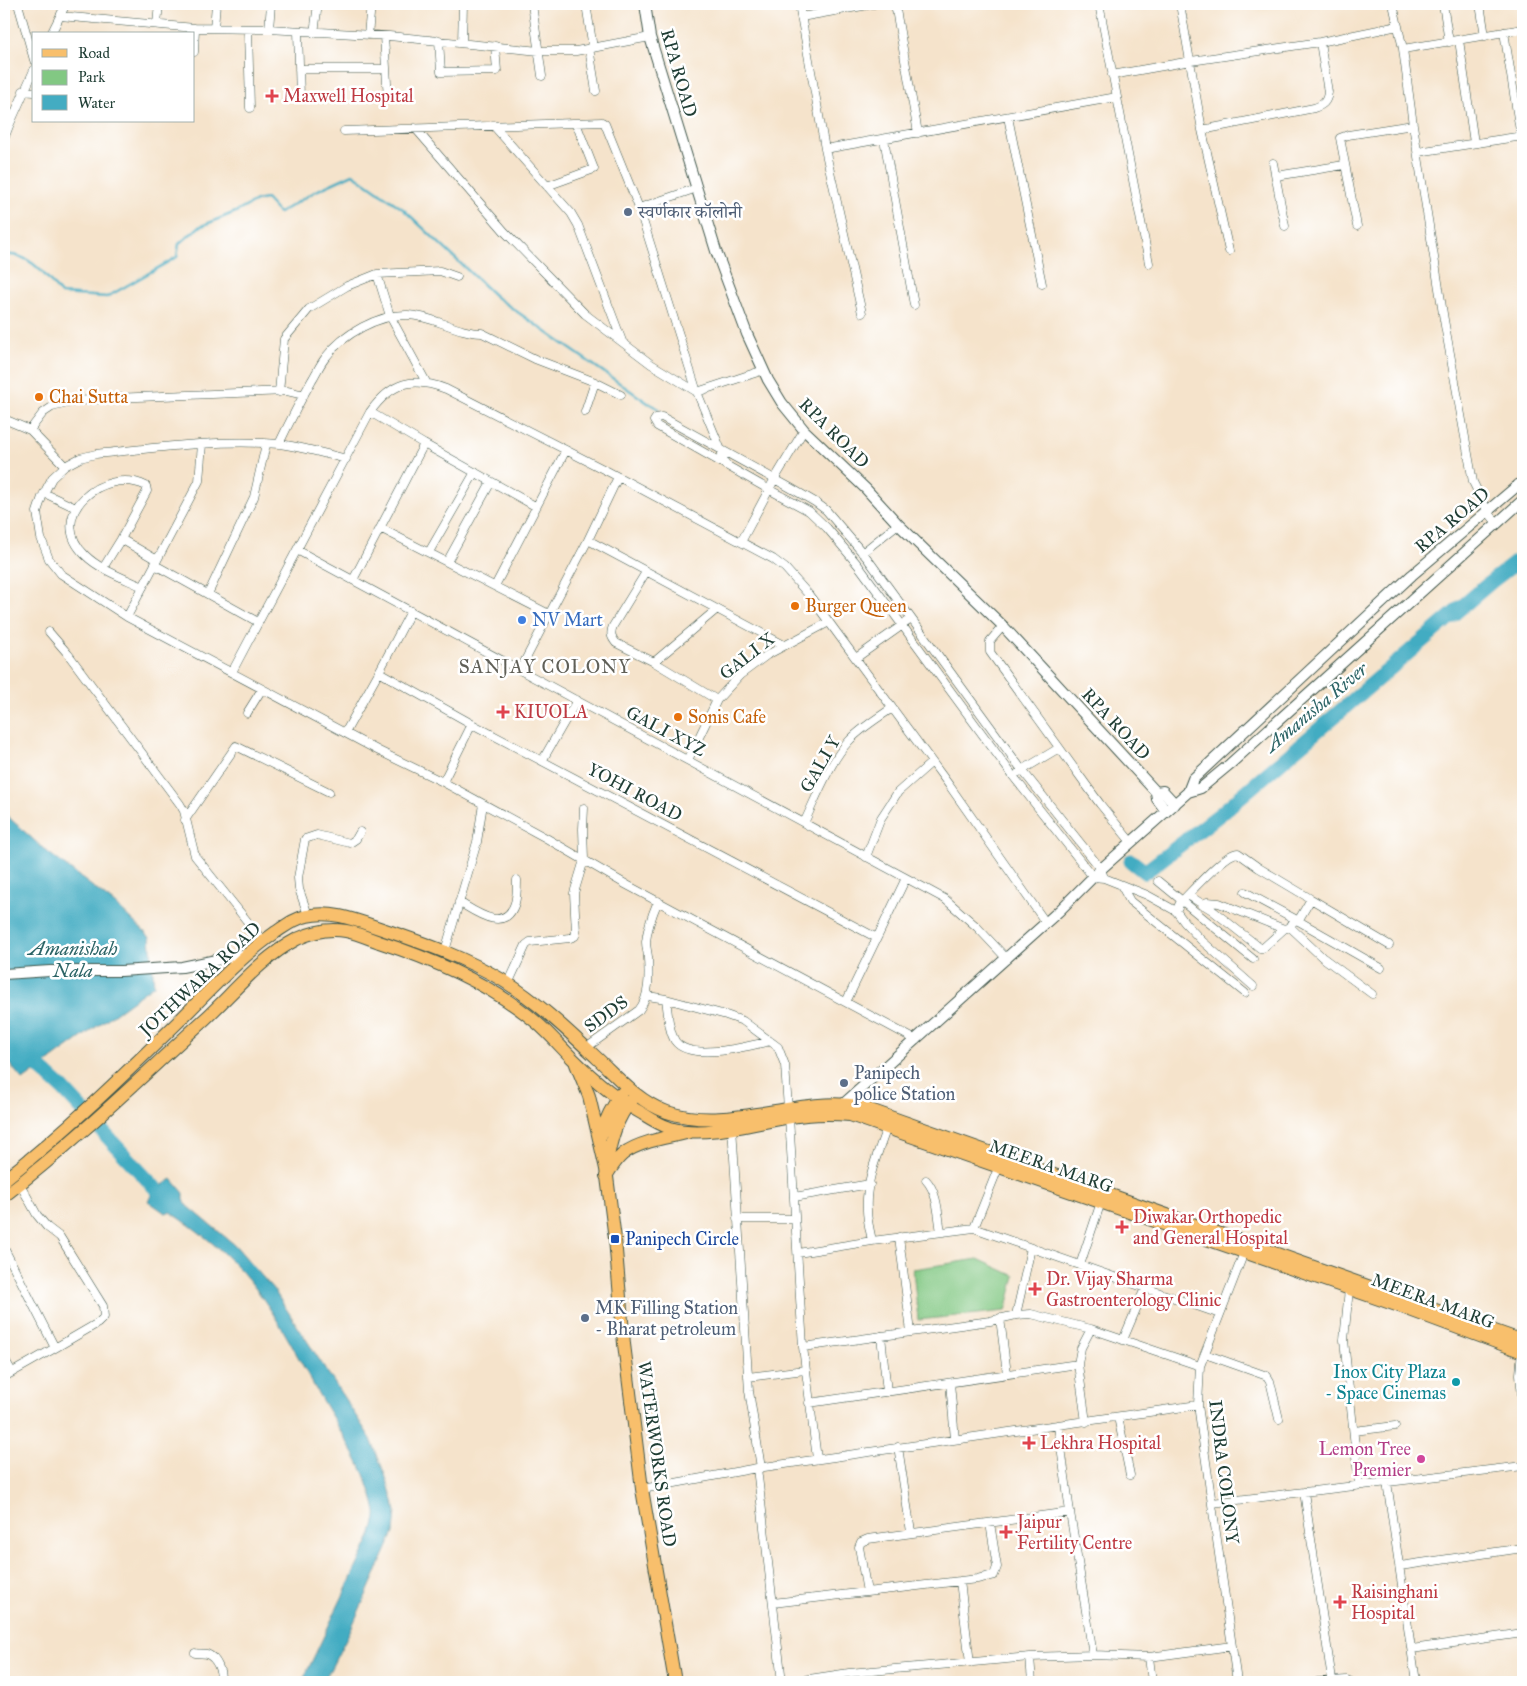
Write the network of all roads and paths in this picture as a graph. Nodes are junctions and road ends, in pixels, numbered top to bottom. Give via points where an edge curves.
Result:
1 (18, 4) edge
2 (66, 4) edge
3 (159, 4) edge
4 (216, 4) edge
5 (270, 4) edge
6 (318, 4) edge
7 (371, 4) edge
8 (463, 4) edge
9 (532, 4) edge
10 (586, 4) edge
11 (644, 4) edge
12 (799, 4) edge
13 (874, 4) edge
14 (895, 4) edge
15 (1099, 4) edge
16 (1180, 4) edge
17 (1394, 4) edge
18 (1442, 4) edge
19 (1480, 4) edge
20 (60, 16) junction
21 (801, 17) junction
22 (158, 24) junction
23 (1398, 26) junction
24 (195, 28) junction
25 (214, 28) junction
26 (248, 29) junction
27 (269, 29) junction
28 (1523, 29) edge
29 (298, 31) junction
30 (52, 32) edge
31 (195, 32) edge
32 (1504, 32) junction
33 (314, 33) junction
34 (368, 35) junction
35 (384, 36) junction
36 (1485, 36) junction
37 (650, 37) junction
38 (439, 40) junction
39 (1459, 40) junction
40 (1320, 42) junction
41 (1449, 42) junction
42 (462, 43) junction
43 (495, 46) junction
44 (591, 48) junction
45 (1403, 49) junction
46 (539, 51) junction
47 (32, 53) edge
48 (1191, 61) junction
49 (299, 69) junction
50 (386, 69) junction
51 (32, 74) edge
52 (1112, 75) junction
53 (542, 76) dead end
54 (23, 91) junction
55 (596, 91) dead end
56 (32, 92) edge
57 (1116, 97) junction
58 (300, 98) dead end
59 (388, 99) dead end
60 (250, 108) dead end
61 (1008, 117) junction
62 (576, 123) junction
63 (493, 125) junction
64 (1413, 125) junction
65 (7, 126) edge
66 (415, 128) junction
67 (1202, 130) junction
68 (344, 131) dead end
69 (918, 133) junction
70 (1522, 137) edge
71 (4, 139) edge
72 (884, 139) junction
73 (1474, 143) junction
74 (825, 149) junction
75 (1418, 152) junction
76 (1273, 163) dead end
77 (1344, 165) junction
78 (1276, 176) junction
79 (547, 186) junction
80 (697, 188) junction
81 (639, 208) junction
82 (1285, 226) dead end
83 (1357, 226) dead end
84 (1229, 251) dead end
85 (1150, 263) dead end
86 (377, 274) junction
87 (456, 277) dead end
88 (1042, 284) dead end
89 (914, 305) dead end
90 (862, 313) dead end
91 (390, 316) junction
92 (623, 341) junction
93 (764, 370) junction
94 (426, 382) junction
95 (595, 382) junction
96 (279, 392) junction
97 (696, 392) junction
98 (621, 394) dead end
99 (304, 395) junction
100 (370, 412) junction
101 (585, 412) dead end
102 (4, 419) edge
103 (30, 430) junction
104 (804, 430) junction
105 (202, 444) junction
106 (266, 444) junction
107 (279, 444) junction
108 (424, 444) junction
109 (566, 450) junction
110 (721, 450) junction
111 (346, 459) junction
112 (725, 465) junction
113 (65, 466) junction
114 (474, 472) junction
115 (618, 477) junction
116 (774, 480) junction
117 (1523, 481) edge
118 (491, 482) junction
119 (770, 490) junction
120 (44, 493) junction
121 (1523, 500) edge
122 (536, 506) junction
123 (76, 508) junction
124 (1488, 512) junction
125 (836, 520) junction
126 (1497, 523) junction
127 (898, 524) junction
128 (380, 528) junction
129 (827, 528) junction
130 (121, 539) junction
131 (588, 540) junction
132 (741, 542) junction
133 (297, 550) junction
134 (429, 552) junction
135 (862, 553) junction
136 (156, 562) junction
137 (447, 562) junction
138 (103, 568) junction
139 (646, 572) junction
140 (353, 580) junction
141 (495, 586) junction
142 (143, 587) junction
143 (208, 594) junction
144 (717, 609) junction
145 (410, 611) junction
146 (549, 614) junction
147 (127, 617) junction
148 (911, 619) junction
149 (258, 622) junction
150 (829, 622) junction
151 (902, 625) junction
152 (1003, 626) junction
153 (49, 632) dead end
154 (784, 645) junction
155 (856, 658) junction
156 (654, 662) junction
157 (520, 670) junction
158 (232, 672) junction
159 (379, 672) junction
160 (262, 689) junction
161 (577, 700) junction
162 (717, 700) junction
163 (892, 708) junction
164 (247, 713) dead end
165 (472, 724) junction
166 (345, 733) junction
167 (1059, 748) junction
168 (542, 760) junction
169 (688, 760) junction
170 (932, 762) junction
171 (1022, 770) junction
172 (1013, 776) junction
173 (443, 782) junction
174 (329, 792) dead end
175 (1156, 792) junction
176 (1188, 792) junction
177 (483, 804) junction
178 (1175, 804) junction
179 (584, 808) dead end
180 (1166, 811) junction
181 (185, 820) junction
182 (804, 823) junction
183 (360, 832) dead end
184 (1131, 842) junction
185 (866, 857) junction
186 (584, 860) junction
187 (1103, 873) junction
188 (1093, 877) junction
189 (906, 878) junction
190 (517, 880) dead end
191 (1158, 881) dead end
192 (1121, 885) junction
193 (1245, 892) dead end
194 (1185, 898) junction
195 (1311, 899) junction
196 (658, 901) junction
197 (459, 902) junction
198 (1202, 905) junction
199 (1176, 910) junction
200 (308, 915) junction
201 (1296, 920) junction
202 (1046, 923) junction
203 (1287, 928) junction
204 (877, 938) junction
205 (263, 941) junction
206 (1390, 945) dead end
207 (445, 951) junction
208 (246, 954) junction
209 (1007, 958) junction
210 (1253, 959) dead end
211 (1381, 968) dead end
212 (4, 974) edge
213 (508, 984) junction
214 (1253, 986) dead end
215 (1245, 993) dead end
216 (1372, 994) dead end
217 (648, 996) junction
218 (666, 999) junction
219 (846, 1002) junction
220 (916, 1040) junction
221 (770, 1042) junction
222 (586, 1048) junction
223 (574, 1060) junction
224 (627, 1086) junction
225 (637, 1095) junction
226 (622, 1102) junction
227 (844, 1104) junction
228 (789, 1113) junction
229 (831, 1113) junction
230 (887, 1126) junction
231 (732, 1127) junction
232 (72, 1131) junction
233 (699, 1132) junction
234 (600, 1139) junction
235 (999, 1166) junction
236 (606, 1172) junction
237 (4, 1180) edge
238 (926, 1180) dead end
239 (20, 1184) junction
240 (870, 1184) junction
241 (4, 1196) edge
242 (794, 1197) junction
243 (1101, 1202) junction
244 (737, 1219) junction
245 (796, 1220) junction
246 (974, 1228) junction
247 (941, 1232) junction
248 (899, 1237) junction
249 (872, 1240) junction
250 (4, 1248) edge
251 (1031, 1248) junction
252 (1246, 1248) junction
253 (798, 1254) junction
254 (1080, 1265) junction
255 (1145, 1288) junction
256 (1349, 1289) junction
257 (1220, 1314) junction
258 (1016, 1315) junction
259 (1000, 1318) junction
260 (1091, 1329) junction
261 (911, 1332) junction
262 (881, 1336) junction
263 (1122, 1340) junction
264 (803, 1347) junction
265 (1523, 1347) edge
266 (55, 1348) junction
267 (1205, 1354) junction
268 (4, 1358) edge
269 (1078, 1364) junction
270 (1200, 1366) junction
271 (805, 1370) junction
272 (12, 1372) junction
273 (1007, 1374) junction
274 (748, 1377) junction
275 (4, 1378) edge
276 (950, 1383) junction
277 (887, 1392) junction
278 (809, 1403) junction
279 (1198, 1405) junction
280 (1523, 1409) edge
281 (1118, 1417) junction
282 (1279, 1419) dead end
283 (1086, 1422) junction
284 (1058, 1426) junction
285 (1395, 1426) dead end
286 (1354, 1431) junction
287 (955, 1440) junction
288 (898, 1447) junction
289 (817, 1459) junction
290 (1523, 1466) edge
291 (759, 1468) junction
292 (1130, 1475) dead end
293 (1387, 1482) junction
294 (1359, 1485) junction
295 (642, 1489) junction
296 (1304, 1492) junction
297 (1212, 1503) junction
298 (1070, 1512) junction
299 (990, 1524) junction
300 (912, 1532) junction
301 (1523, 1548) edge
302 (1400, 1566) junction
303 (960, 1581) junction
304 (867, 1592) junction
305 (773, 1603) junction
306 (1523, 1633) edge
307 (1232, 1646) junction
308 (1412, 1649) junction
309 (195, 1654) dead end
310 (1093, 1655) junction
311 (1030, 1657) junction
312 (1149, 1657) junction
313 (970, 1663) junction
314 (849, 1673) junction
315 (1332, 1680) junction
316 (220, 1682) edge
317 (675, 1682) edge
318 (782, 1682) edge
319 (789, 1682) edge
320 (850, 1682) edge
321 (1032, 1682) edge
322 (1152, 1682) edge
323 (1237, 1682) edge
324 (1317, 1682) edge
325 (1350, 1682) edge
326 (1416, 1682) edge

1 - 47 street
2 - 20 street
3 - 22 street
4 - 25 street
5 - 27 street
6 - 33 street
7 - 34 street
8 - 42 street
9 - 46 street
10 - 44 street
11 - 37 street, RPA ROAD
12 - 21 street
13 - 21 street
14 - 69 street
15 - 52 street
16 - 48 street
17 - 23 street
18 - 41 street
19 - 36 street
20 - 22 street
20 - 30 street
21 - 74 street
22 - 24 street
23 - 40 street
23 - 45 street
24 - 25 street
24 - 31 street
25 - 26 street
26 - 27 street
26 - 60 street
27 - 29 street
28 - 32 street
29 - 33 street
29 - 49 street
32 - 36 street
32 - 70 street
33 - 34 street
34 - 35 street
35 - 38 street
35 - 50 street
36 - 39 street
37 - 44 street
37 - 80 street, RPA ROAD
38 - 42 street
38 - 43 street via 442,72 496,71
39 - 41 street
39 - 73 street
40 - 48 street
40 - 67 street via 1328,92 1328,99 1323,105
41 - 45 street
42 - 43 street
43 - 46 street
44 - 46 street
44 - 55 street
45 - 64 street
46 - 53 street
48 - 52 street
48 - 67 street
49 - 50 street
49 - 58 street
50 - 59 street
51 - 54 street
52 - 57 street
54 - 56 street
54 - 65 street
57 - 61 street
57 - 85 street
61 - 69 street
61 - 88 street
62 - 63 street
62 - 79 street via 594,169
62 - 81 street via 605,124
63 - 66 street
63 - 79 street
64 - 75 street
64 - 77 street via 1340,138
65 - 71 street
66 - 68 street
66 - 92 street via 505,232 585,314
67 - 84 street
69 - 72 street
70 - 73 street
72 - 74 street
72 - 89 street
73 - 75 street
74 - 90 street
75 - 124 street via 1473,482
76 - 78 street
77 - 78 street
77 - 83 street
78 - 82 street
79 - 92 street via 578,226
80 - 81 street
80 - 93 street, RPA ROAD via 716,251
81 - 97 street
86 - 87 street via 440,271
86 - 91 street
86 - 96 street via 347,286 310,309 284,339
91 - 94 street
91 - 95 street via 409,315 482,333 535,359
91 - 99 street via 348,336 326,356
92 - 97 street via 651,364
93 - 97 street
93 - 104 street, RPA ROAD via 782,403
94 - 100 street via 395,388 380,398
94 - 109 street
95 - 98 street
95 - 101 street
96 - 99 street
96 - 103 street via 76,401 52,407
97 - 110 street
99 - 107 street
100 - 108 street
100 - 111 street
102 - 103 street
103 - 113 street
104 - 116 street
104 - 127 street, RPA ROAD
105 - 106 street
105 - 113 street via 96,454
105 - 136 street via 199,481
106 - 107 street
106 - 143 street via 254,497
107 - 111 street
108 - 114 street
108 - 128 street
109 - 115 street
109 - 122 street
110 - 112 street
110 - 112 street via 662,417 654,421 657,426
110 - 116 street
111 - 133 street
112 - 119 street
113 - 120 street via 52,478
114 - 118 street
114 - 134 street
115 - 131 street
115 - 132 street
116 - 119 street
116 - 125 street via 815,502
117 - 124 street, RPA ROAD
118 - 122 street
118 - 137 street
119 - 129 street via 809,511
119 - 132 street
120 - 123 street
120 - 147 street via 37,512 41,538 49,559 61,574
121 - 126 street
122 - 141 street
123 - 130 street via 86,495 104,485 118,481 139,482 146,486 147,491
123 - 138 street via 71,518 77,545 85,556
124 - 126 street
124 - 176 street, RPA ROAD via 1412,575 1193,779
125 - 129 street
125 - 135 street
126 - 176 street via 1230,764 1201,788
127 - 135 street
127 - 152 street, RPA ROAD
128 - 134 street
128 - 140 street
129 - 151 street
130 - 136 street
130 - 138 street
131 - 139 street
131 - 146 street
132 - 150 street via 785,568
133 - 140 street, GALI XYZ
133 - 149 street
134 - 137 street
135 - 148 street
136 - 142 street
136 - 143 street
137 - 141 street
138 - 142 street
139 - 144 street
139 - 156 street via 611,631 616,643
140 - 145 street, GALI XYZ
141 - 146 street
142 - 147 street
143 - 149 street
144 - 154 street
144 - 156 street
145 - 157 street, GALI XYZ
145 - 159 street
146 - 157 street
147 - 158 street
148 - 151 street
148 - 171 street
149 - 158 street
150 - 154 street, GALI X
150 - 155 street
151 - 155 street
151 - 172 street
152 - 167 street via 990,641 990,652
152 - 175 street, RPA ROAD
153 - 181 street via 180,804
154 - 162 street, GALI X via 740,675
155 - 163 street
156 - 162 street
157 - 161 street, GALI XYZ
158 - 160 street
159 - 165 street, YOHI ROAD
159 - 166 street
160 - 164 street
160 - 166 street
161 - 168 street
161 - 169 street, GALI XYZ
162 - 169 street, GALI X
163 - 170 street
163 - 182 street, GALI Y via 848,741
165 - 168 street, YOHI ROAD
165 - 173 street
166 - 173 street
167 - 171 street
167 - 184 street
168 - 204 street, YOHI ROAD
169 - 182 street, GALI XYZ
170 - 185 street via 898,792 881,818
170 - 202 street
171 - 172 street
171 - 187 street
172 - 188 street
173 - 177 street
174 - 181 street via 236,746
175 - 178 street, RPA ROAD via 1163,792
175 - 180 street, RPA ROAD via 1156,799
176 - 178 street
177 - 186 street
177 - 197 street via 477,842
178 - 180 street
179 - 186 street
180 - 184 street
181 - 205 street via 195,856
182 - 185 street, GALI XYZ
183 - 200 street via 350,843 318,835 305,839 298,878
184 - 187 street
185 - 189 street, GALI XYZ
186 - 196 street
186 - 213 street via 574,893 574,936 530,942
187 - 188 street
187 - 192 street
188 - 202 street
189 - 204 street
189 - 209 street, GALI XYZ via 959,910
190 - 197 street via 516,902 504,918 488,918
191 - 194 street
192 - 199 street
192 - 215 street via 1130,900
193 - 201 street
194 - 195 street via 1222,862 1238,853
194 - 198 street
194 - 199 street
194 - 210 street
195 - 201 street
195 - 206 street
196 - 217 street, SDDS via 646,945
196 - 219 street
197 - 207 street
198 - 203 street via 1218,903
198 - 203 street via 1260,948
199 - 214 street via 1201,940
200 - 205 main road, JOTHWARA ROAD via 292,921
200 - 207 main road, JOTHWARA ROAD via 349,918
201 - 203 street
201 - 211 street
202 - 209 street
203 - 216 street
204 - 219 street
205 - 208 main road, JOTHWARA ROAD
207 - 213 main road, JOTHWARA ROAD
208 - 212 street via 182,967
208 - 232 main road, JOTHWARA ROAD via 103,1093
209 - 220 street
213 - 222 main road, JOTHWARA ROAD via 544,1010
217 - 218 street
217 - 222 street, SDDS via 639,1010
218 - 221 street via 726,1014
218 - 221 street via 675,1041 685,1048 698,1052
219 - 220 street
220 - 227 street
221 - 228 street via 778,1047 785,1064
222 - 224 main road, JOTHWARA ROAD
223 - 226 main road, MEERA MARG
223 - 232 main road, JOTHWARA ROAD via 538,1023 482,985 402,949 346,931 313,932 294,941 253,971 119,1098
223 - 234 main road, WATERWORKS ROAD via 589,1096
224 - 225 main road, JOTHWARA ROAD
224 - 226 main road
225 - 226 main road
225 - 228 main road, MEERA MARG via 665,1111 697,1118
226 - 233 main road, MEERA MARG via 669,1128
226 - 234 main road via 610,1108
226 - 236 main road
227 - 228 main road, MEERA MARG via 818,1105
227 - 229 street
227 - 252 main road, MEERA MARG via 876,1112
228 - 229 main road, MEERA MARG
228 - 231 main road, MEERA MARG
228 - 242 street
229 - 230 main road, MEERA MARG
230 - 235 main road, MEERA MARG
230 - 240 street
231 - 233 main road, MEERA MARG
231 - 244 street
232 - 237 main road
232 - 239 main road
233 - 236 main road via 636,1147 623,1154
234 - 236 main road, WATERWORKS ROAD
235 - 243 main road, MEERA MARG
235 - 246 street
236 - 295 main road, WATERWORKS ROAD
238 - 247 street via 935,1196
239 - 241 main road
239 - 266 street via 37,1215 60,1237 103,1306 104,1317 98,1323
240 - 242 street
240 - 249 street via 867,1210
242 - 245 street
243 - 252 main road, MEERA MARG
243 - 254 street
244 - 245 street
244 - 274 street
245 - 253 street
246 - 247 street
246 - 251 street
247 - 248 street
248 - 249 street
248 - 261 street
249 - 253 street
250 - 266 street
251 - 254 street
251 - 258 street
252 - 256 main road, MEERA MARG
252 - 257 street, INDRA COLONY
252 - 265 main road, MEERA MARG
253 - 264 street
254 - 255 street
255 - 257 street
255 - 263 street
256 - 265 main road, MEERA MARG
256 - 286 street via 1344,1340
257 - 267 street, INDRA COLONY
258 - 259 street
258 - 260 street via 1031,1314
259 - 261 street
259 - 273 street
260 - 263 street
260 - 269 street via 1081,1348
261 - 262 street
262 - 264 street
262 - 277 street
263 - 270 street
264 - 271 street
265 - 280 street via 1520,1374
266 - 272 street
267 - 270 street, INDRA COLONY
267 - 282 street via 1267,1376
268 - 272 street
269 - 273 street
269 - 283 street
270 - 279 street, INDRA COLONY
271 - 274 street
271 - 278 street
272 - 275 street
273 - 276 street
274 - 291 street
276 - 277 street
276 - 287 street
277 - 278 street
278 - 289 street
279 - 281 street
279 - 297 street, INDRA COLONY
281 - 283 street
281 - 292 street
283 - 284 street
284 - 287 street
284 - 298 street
285 - 286 street
286 - 294 street
287 - 288 street
288 - 289 street
288 - 300 street
289 - 291 street
290 - 293 street
291 - 295 street
291 - 305 street
293 - 294 street
293 - 302 street
294 - 296 street
295 - 317 main road, WATERWORKS ROAD
296 - 297 street
296 - 315 street
297 - 307 street, INDRA COLONY
298 - 299 street
298 - 310 street
299 - 300 street
299 - 303 street via 997,1567 994,1575
300 - 304 street via 861,1542 859,1547
301 - 302 street
302 - 308 street
303 - 304 street
303 - 313 street
304 - 305 street
305 - 318 street
306 - 308 street
307 - 312 street
307 - 323 street, INDRA COLONY
308 - 326 street
309 - 316 street via 208,1654 218,1663
310 - 311 street
310 - 312 street
311 - 313 street
311 - 321 street
312 - 322 street
313 - 314 street
314 - 319 street
314 - 320 street
315 - 324 street
315 - 325 street

